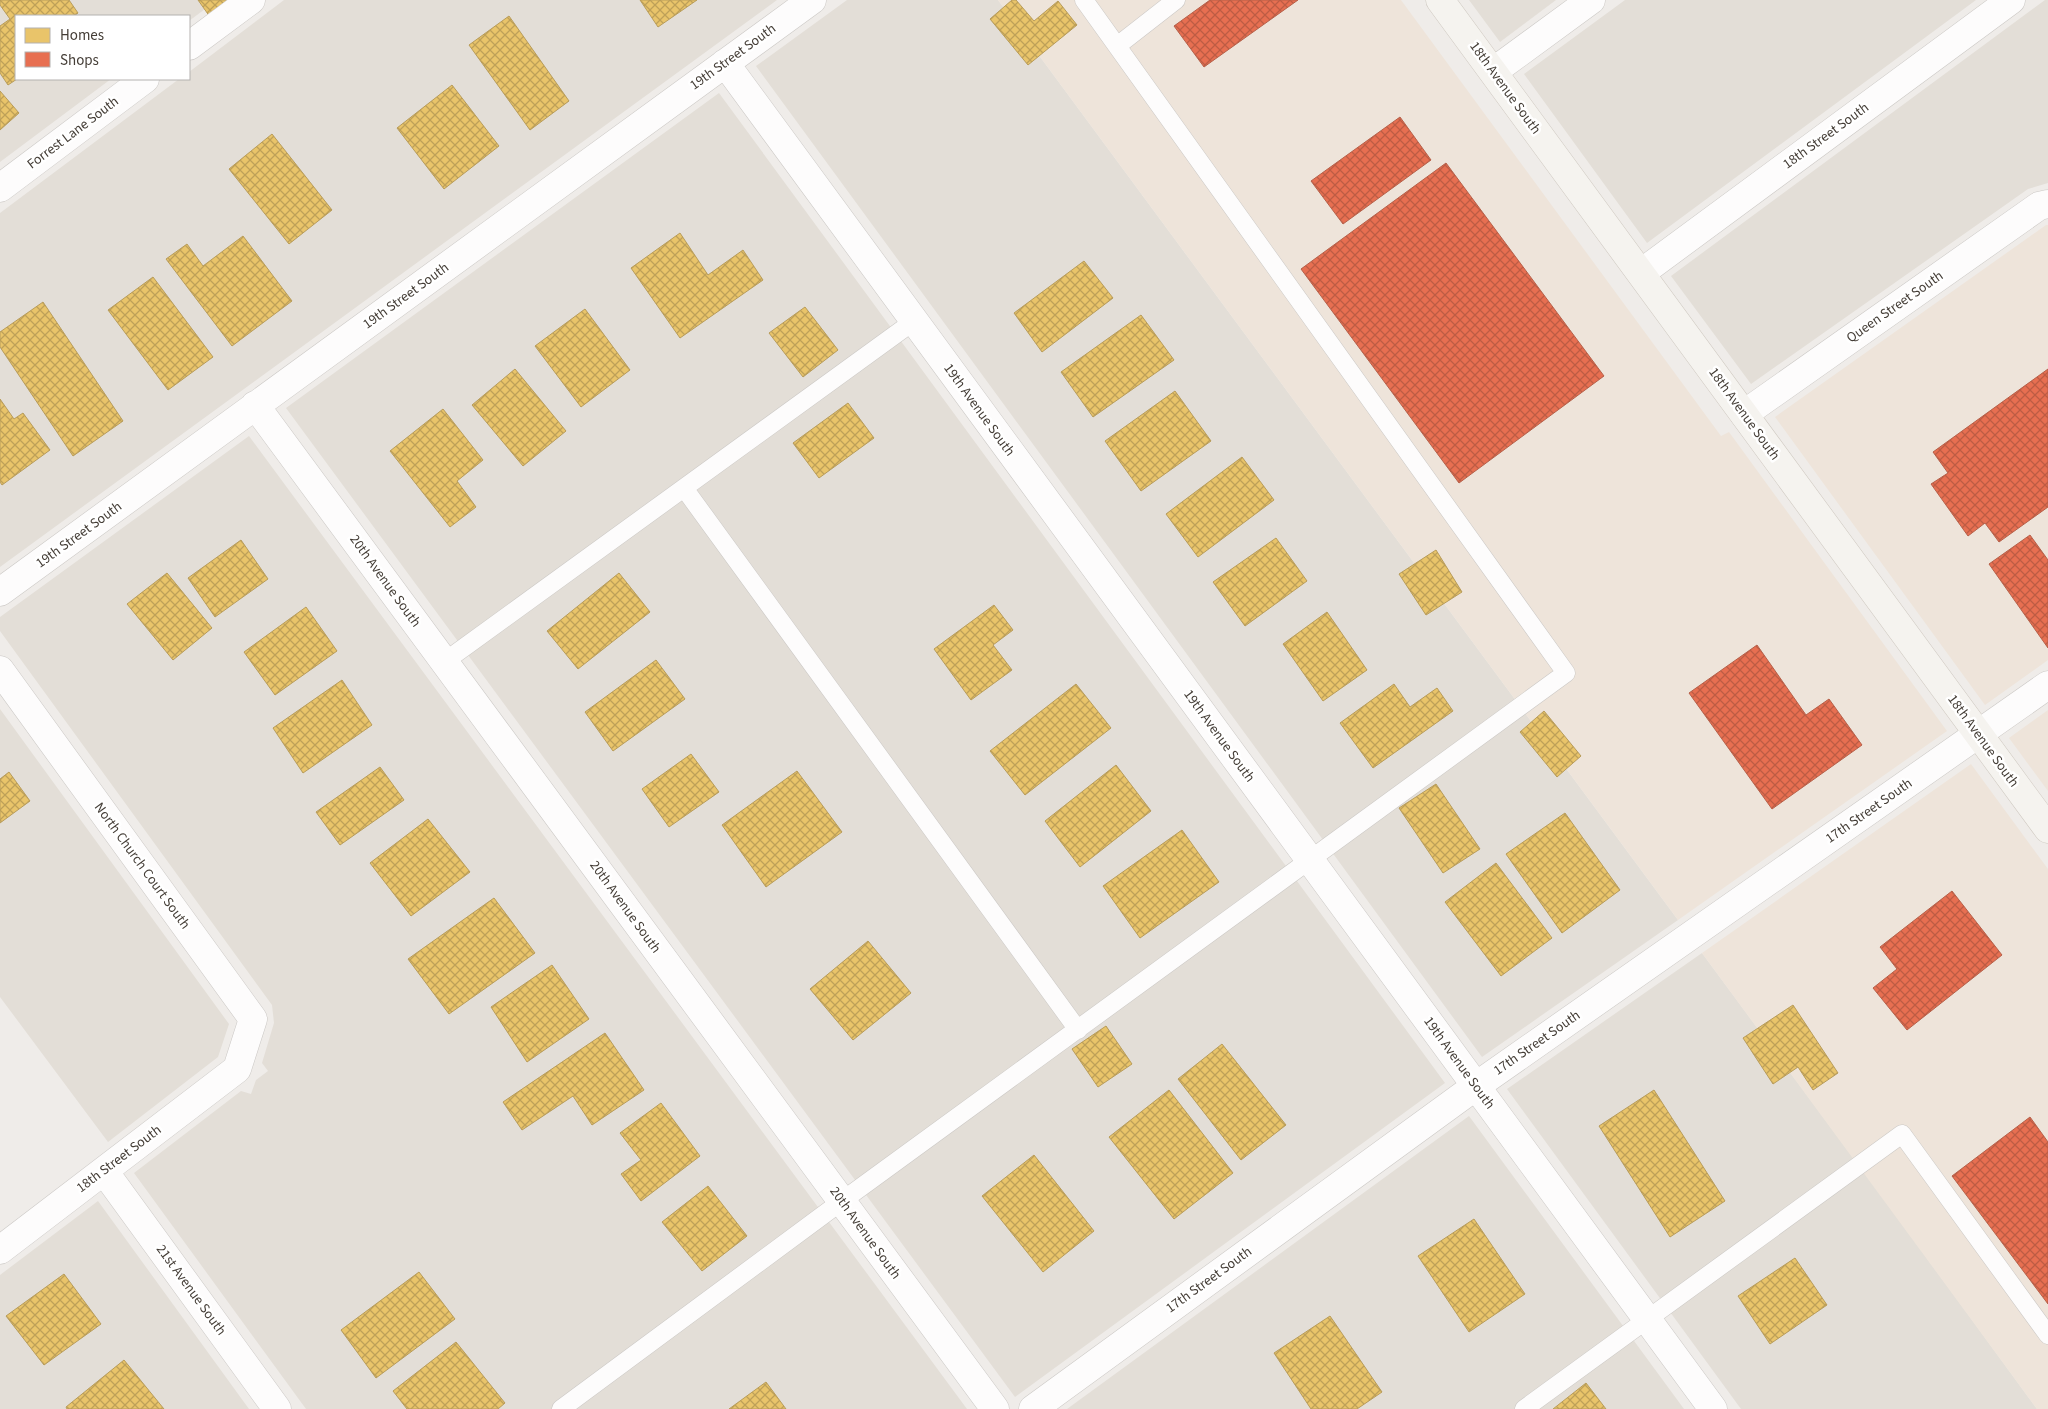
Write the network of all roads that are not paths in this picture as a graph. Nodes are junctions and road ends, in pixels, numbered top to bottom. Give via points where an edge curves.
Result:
1 (251, 0) edge
2 (812, 0) edge
3 (1084, 0) edge
4 (1176, 0) edge
5 (1440, 0) edge
6 (1591, 0) edge
7 (2011, 0) edge
8 (190, 45) edge
9 (1117, 46) junction
10 (726, 63) junction
11 (1494, 71) junction
12 (145, 80) edge
13 (0, 188) edge
14 (2048, 204) edge
15 (1641, 273) junction
16 (914, 321) junction
17 (256, 405) junction
18 (1744, 414) junction
19 (684, 488) junction
20 (0, 592) edge
21 (444, 662) junction
22 (0, 670) edge
23 (2048, 685) edge
24 (1978, 735) junction
25 (2048, 829) edge
26 (1311, 861) junction
27 (1078, 1030) junction
28 (237, 1069) joint
29 (1476, 1086) junction
30 (104, 1170) junction
31 (842, 1201) junction
32 (0, 1250) edge
33 (1648, 1320) junction
34 (2048, 1335) edge
35 (277, 1409) edge
36 (561, 1409) edge
37 (995, 1409) edge
38 (1033, 1409) edge
39 (1524, 1409) edge
40 (1713, 1409) edge

1 - 8 street
2 - 10 street, 19th Street South
3 - 9 lane
4 - 9 lane
5 - 11 street, 18th Avenue South
6 - 11 street
7 - 15 street, 18th Street South
9 - 26 lane via 1566,673
10 - 16 street, 19th Avenue South
10 - 17 street, 19th Street South
11 - 15 street, 18th Avenue South
12 - 13 street, Forrest Lane South
14 - 18 street, Queen Street South via 2039,206
15 - 18 street, 18th Avenue South
16 - 19 lane
16 - 26 street, 19th Avenue South
17 - 20 street, 19th Street South
17 - 21 street, 20th Avenue South
18 - 24 street, 18th Avenue South
19 - 21 lane
19 - 27 lane
21 - 31 street, 20th Avenue South
22 - 28 street, North Church Court South via 253,1019
23 - 24 street, 17th Street South
24 - 25 street, 18th Avenue South
24 - 29 street, 17th Street South
26 - 27 lane
26 - 29 street, 19th Avenue South
27 - 31 lane
28 - 30 street, 18th Street South
29 - 33 street, 19th Avenue South
29 - 38 street, 17th Street South
30 - 32 street, 18th Street South
30 - 35 street, 21st Avenue South
31 - 36 lane
31 - 37 street, 20th Avenue South
33 - 34 lane via 1902,1134
33 - 39 lane
33 - 40 street, 19th Avenue South

